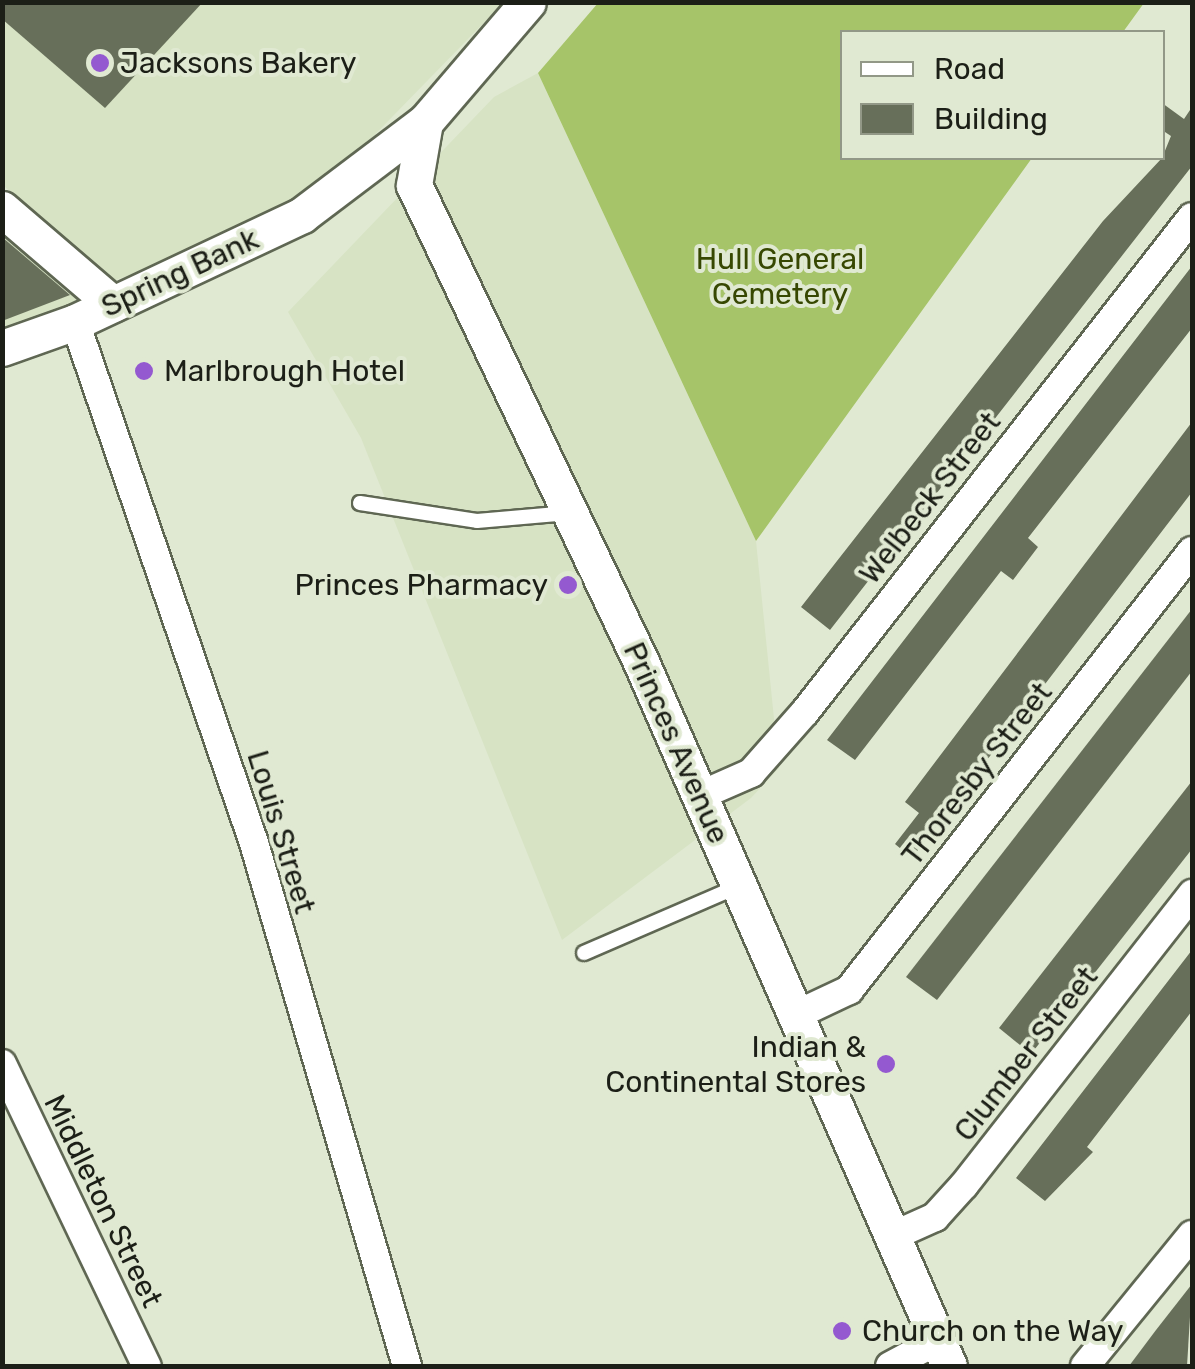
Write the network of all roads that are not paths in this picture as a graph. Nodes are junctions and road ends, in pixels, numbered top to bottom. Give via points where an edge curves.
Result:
1 (528, 2) edge
2 (424, 122) junction
3 (350, 184) junction
4 (414, 185) junction
5 (2, 210) edge
6 (1192, 217) edge
7 (113, 304) junction
8 (75, 322) junction
9 (2, 348) edge
10 (360, 503) dead end
11 (570, 513) junction
12 (1192, 552) edge
13 (700, 795) junction
14 (740, 886) junction
15 (1192, 894) edge
16 (584, 953) dead end
17 (796, 1015) junction
18 (2, 1064) edge
19 (1192, 1235) edge
20 (895, 1236) junction
21 (944, 1353) edge
22 (147, 1366) edge
23 (406, 1366) edge
24 (890, 1366) edge
25 (1085, 1366) edge

1 - 2 street, Spring Bank
2 - 3 street, Spring Bank
2 - 4 street
3 - 4 street, Spring Bank via 394,174
3 - 7 street, Spring Bank via 302,216
4 - 11 street, Princes Avenue
5 - 7 street
6 - 13 street, Welbeck Street via 805,712 751,773
7 - 8 street, Spring Bank
8 - 9 street, Spring Bank
8 - 23 street, Louis Street via 254,843
10 - 11 lane via 477,521
11 - 13 street, Princes Avenue
12 - 17 street, Thoresby Street via 849,990
13 - 14 street, Princes Avenue
14 - 16 lane
14 - 17 street, Princes Avenue
15 - 20 street, Clumber Street via 964,1185 936,1216
17 - 20 street, Princes Avenue
18 - 22 street, Middleton Street
19 - 25 street
20 - 21 street, Princes Avenue
21 - 24 street

